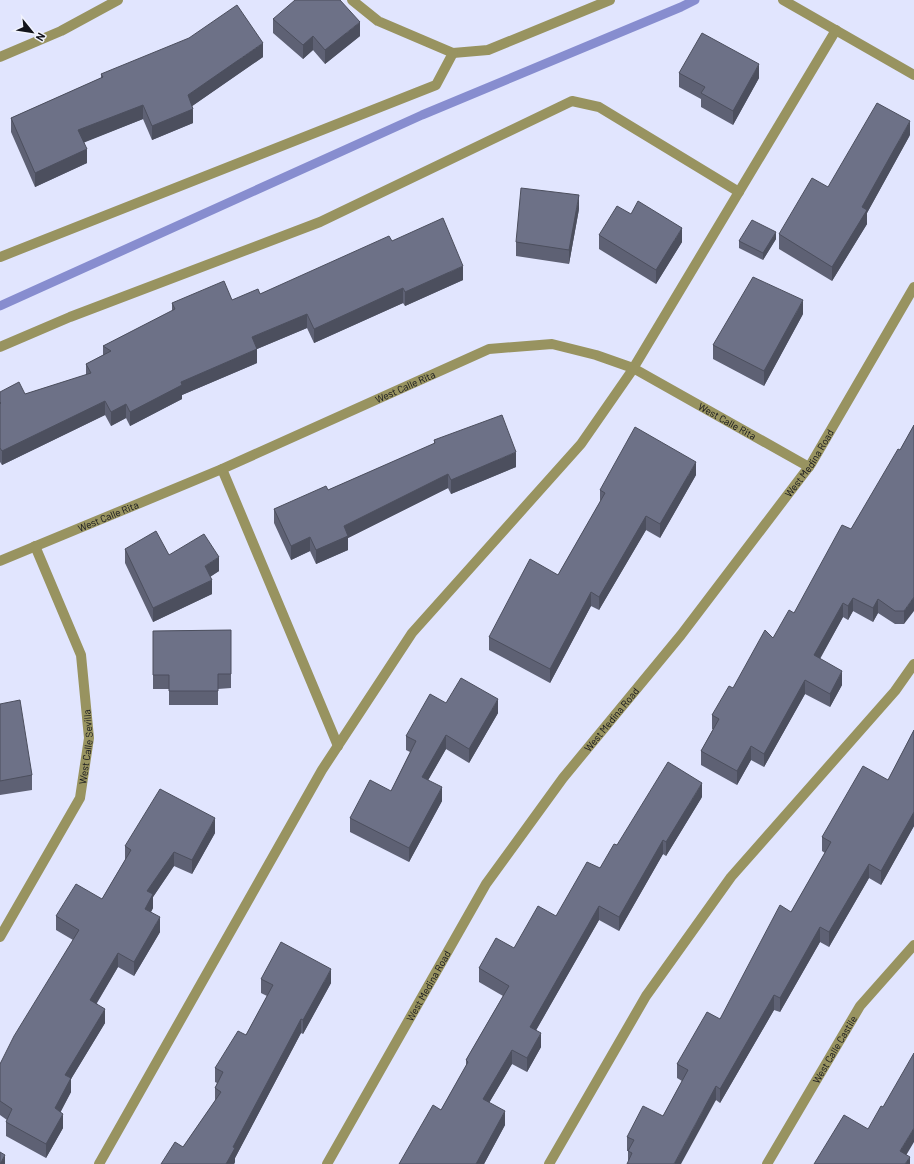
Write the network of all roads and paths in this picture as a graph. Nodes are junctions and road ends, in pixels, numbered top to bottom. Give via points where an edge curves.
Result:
1 (118, 0) edge
2 (352, 0) edge
3 (610, 0) edge
4 (783, 0) edge
5 (836, 30) junction
6 (453, 53) junction
7 (0, 57) edge
8 (914, 75) edge
9 (739, 192) junction
10 (0, 257) edge
11 (914, 287) edge
12 (0, 347) edge
13 (633, 368) junction
14 (809, 467) junction
15 (222, 470) junction
16 (35, 546) junction
17 (0, 561) edge
18 (914, 664) edge
19 (338, 746) junction
20 (0, 936) edge
21 (914, 945) edge
22 (98, 1164) edge
23 (327, 1164) edge
24 (549, 1164) edge
25 (767, 1164) edge

1 - 7 street via 61,31
2 - 6 street via 378,21
3 - 6 street via 488,50
4 - 5 street
5 - 8 street
5 - 9 street
6 - 10 street via 436,85
9 - 12 street via 599,107 572,101 320,222 70,317
9 - 13 street
11 - 14 street, West Medina Road
13 - 14 street, West Calle Rita
13 - 15 street, West Calle Rita via 552,344 489,349
13 - 19 street via 581,444 412,633
14 - 23 street, West Medina Road via 681,635 562,778 486,884
15 - 16 street, West Calle Rita
15 - 19 street
16 - 17 street, West Calle Rita
16 - 20 street, West Calle Sevilla via 81,654 89,738 80,798
18 - 24 street via 895,691 731,877 646,996
19 - 22 street
21 - 25 street, West Calle Castile via 860,1006

